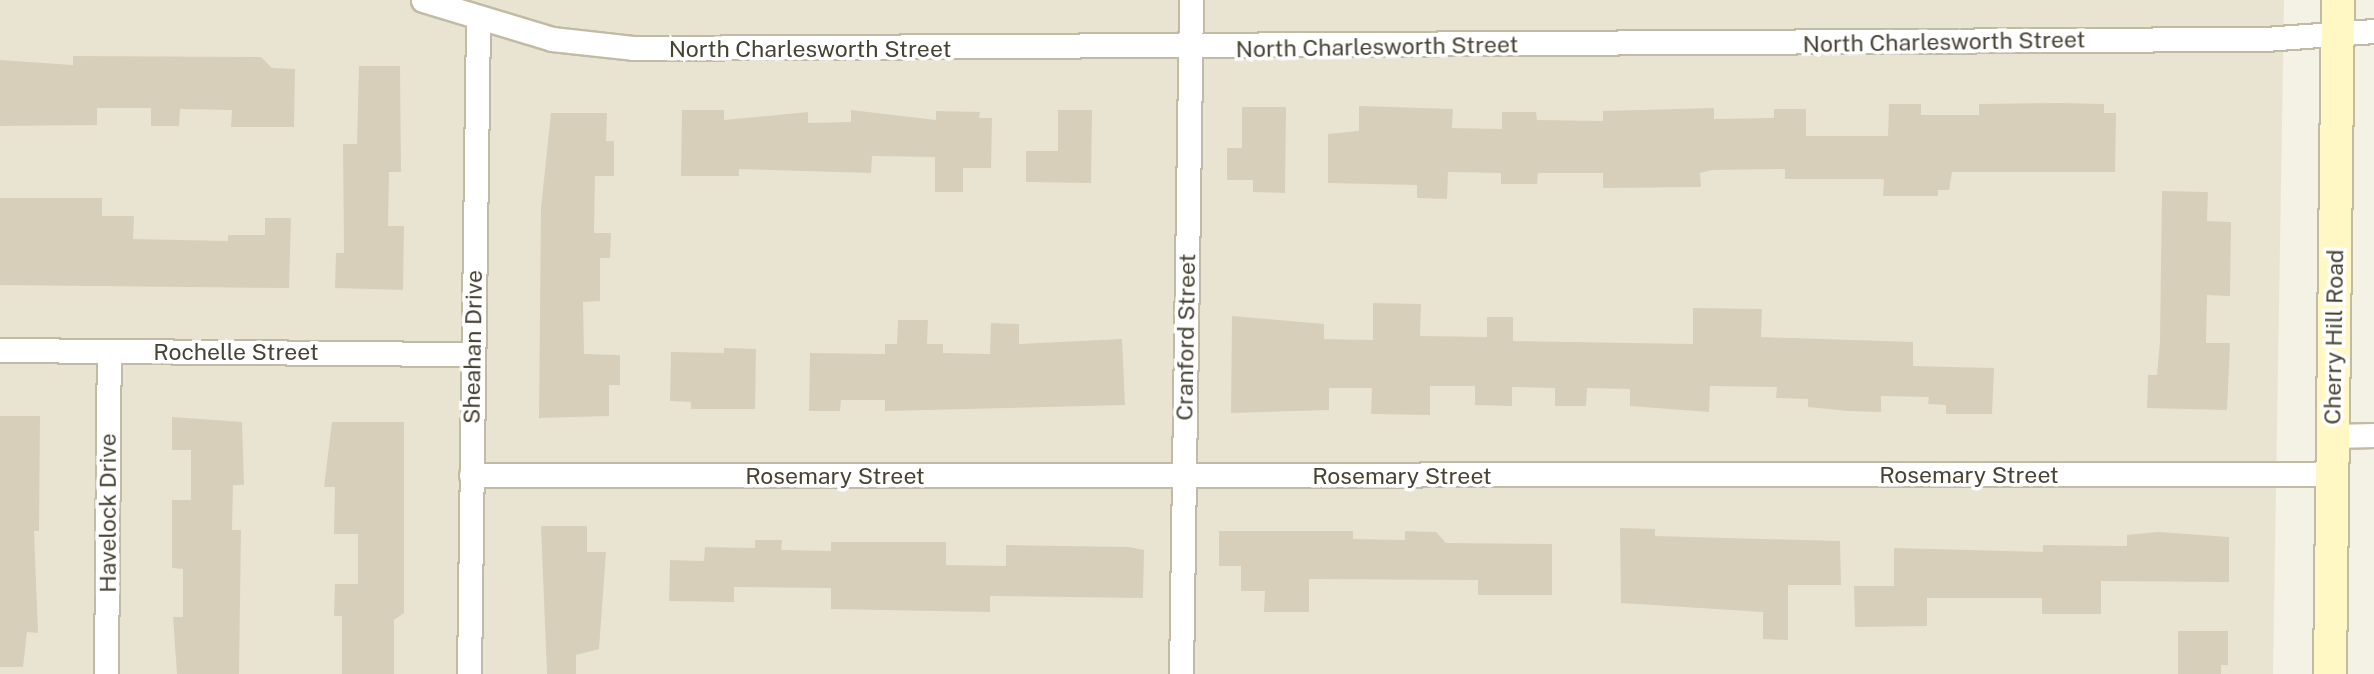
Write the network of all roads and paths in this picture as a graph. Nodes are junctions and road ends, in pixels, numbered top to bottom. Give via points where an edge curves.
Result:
1 (423, 0) edge
2 (1191, 0) edge
3 (2338, 0) edge
4 (478, 19) junction
5 (2374, 31) edge
6 (2338, 38) junction
7 (1190, 49) junction
8 (0, 350) edge
9 (109, 351) junction
10 (472, 354) junction
11 (2374, 435) edge
12 (2333, 436) junction
13 (2333, 474) junction
14 (471, 475) junction
15 (1184, 477) junction
16 (106, 674) edge
17 (469, 674) edge
18 (1181, 674) edge
19 (2330, 674) edge

1 - 4 street, North Charlesworth Street
2 - 7 street, Cranford Street
3 - 6 main road, Cherry Hill Road
4 - 7 street, North Charlesworth Street via 552,39 633,48
4 - 10 street, Sheahan Drive
5 - 6 street, North Charlesworth Street
6 - 7 street, North Charlesworth Street
6 - 12 main road, Cherry Hill Road
7 - 15 street, Cranford Street
8 - 9 street, Rochelle Street
9 - 10 street, Rochelle Street
9 - 16 street, Havelock Drive
10 - 14 street, Sheahan Drive
11 - 12 street
12 - 13 main road, Cherry Hill Road
13 - 15 street, Rosemary Street
13 - 19 main road, Cherry Hill Road
14 - 15 street, Rosemary Street
14 - 17 street, Sheahan Drive
15 - 18 street, Cranford Street

